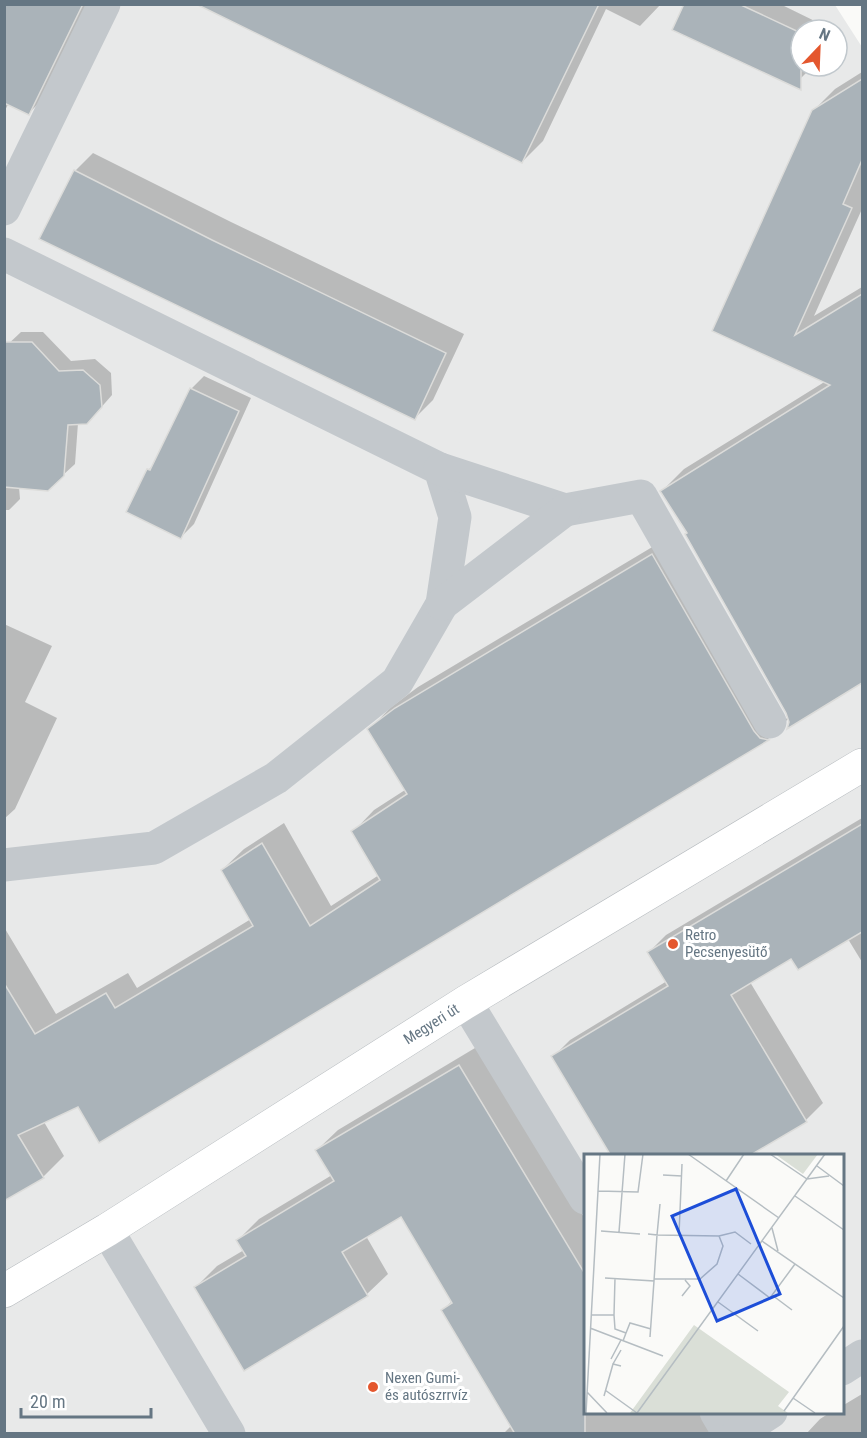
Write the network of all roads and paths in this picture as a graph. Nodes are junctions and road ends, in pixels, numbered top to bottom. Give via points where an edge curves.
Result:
1 (104, 4) edge
2 (4, 209) edge
3 (4, 254) edge
4 (440, 469) junction
5 (565, 510) junction
6 (442, 604) junction
7 (770, 722) dead end
8 (862, 765) edge
9 (4, 865) edge
10 (466, 1002) junction
11 (584, 1196) edge
12 (107, 1230) junction
13 (4, 1291) edge
14 (862, 1356) edge
15 (843, 1368) edge
16 (717, 1414) edge
17 (771, 1421) edge
18 (229, 1434) edge
19 (729, 1434) edge
20 (737, 1434) edge

1 - 2 street
3 - 4 street
4 - 5 street
4 - 6 street via 455,517
5 - 6 street
5 - 7 street via 641,496
6 - 9 street via 397,682 276,778 154,848
8 - 10 main road, Megyeri út
10 - 11 street
10 - 12 main road, Megyeri út
12 - 13 main road, Megyeri út
12 - 18 street
14 - 15 street
16 - 19 street
17 - 20 street

